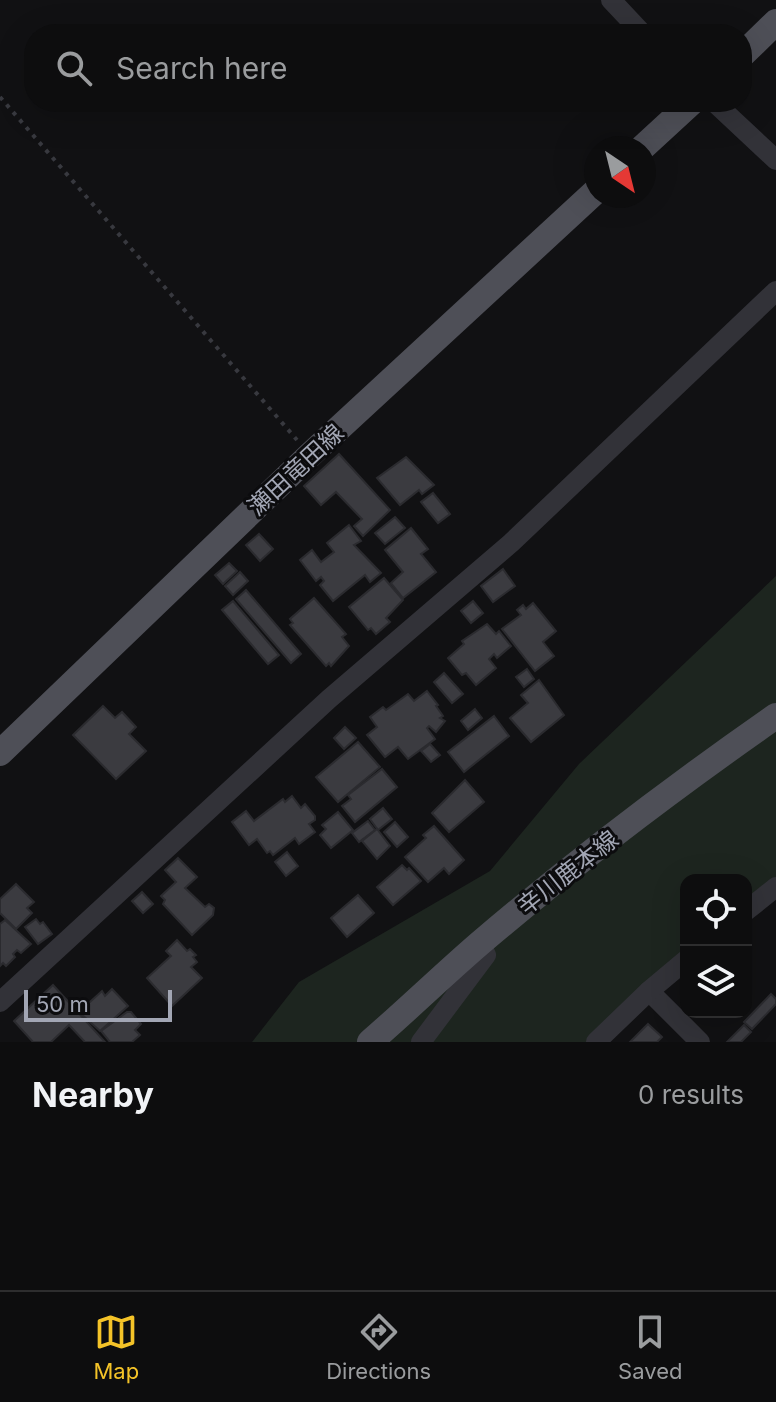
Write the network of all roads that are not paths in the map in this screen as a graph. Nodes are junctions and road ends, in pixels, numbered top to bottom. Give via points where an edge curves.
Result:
1 (611, 0) edge
2 (776, 22) edge
3 (634, 24) edge
4 (752, 45) edge
5 (681, 112) edge
6 (725, 112) edge
7 (655, 136) edge
8 (776, 160) edge
9 (584, 202) edge
10 (776, 291) edge
11 (776, 716) edge
12 (0, 753) edge
13 (776, 887) edge
14 (752, 906) edge
15 (480, 943) junction
16 (680, 965) edge
17 (649, 991) junction
18 (0, 1002) edge
19 (370, 1042) edge
20 (421, 1042) edge
21 (596, 1042) edge
22 (700, 1042) edge

1 - 3 street
2 - 4 main road
5 - 7 main road
6 - 8 street
9 - 12 main road, 瀬田竜田線 via 310,455
10 - 18 street via 511,543 329,699
11 - 15 main road, 辛川鹿本線
13 - 14 street
15 - 19 main road, 辛川鹿本線
15 - 20 street via 486,955
16 - 17 street
17 - 21 street
17 - 22 street

